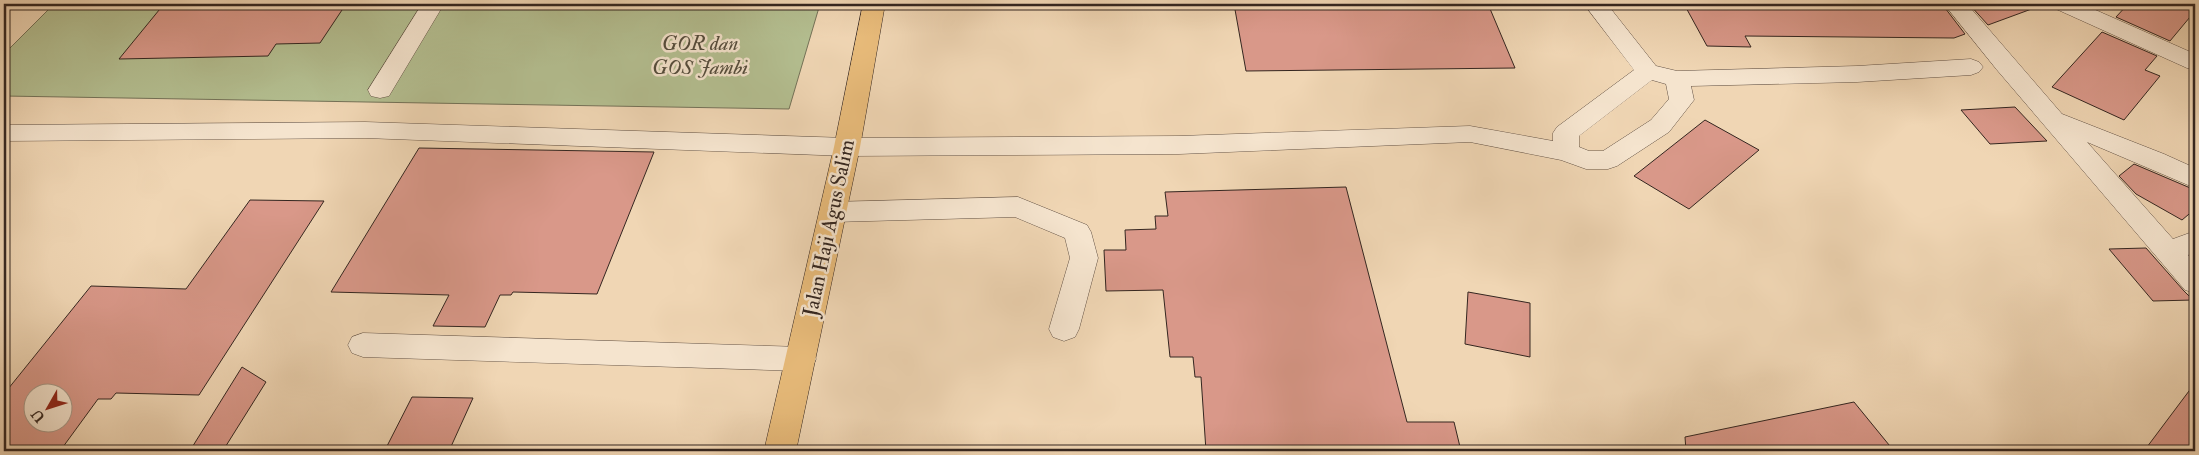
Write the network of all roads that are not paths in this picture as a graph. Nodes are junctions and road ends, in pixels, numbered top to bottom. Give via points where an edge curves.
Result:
1 (433, 4) edge
2 (874, 4) edge
3 (1595, 4) edge
4 (1955, 4) edge
5 (2064, 4) edge
6 (2195, 63) edge
7 (1971, 67) dead end
8 (1648, 72) junction
9 (1677, 79) junction
10 (380, 90) dead end
11 (2055, 119) junction
12 (4, 133) edge
13 (847, 147) junction
14 (1566, 152) junction
15 (2195, 180) edge
16 (833, 212) junction
17 (2195, 241) edge
18 (2169, 252) junction
19 (2195, 282) edge
20 (1064, 329) dead end
21 (363, 345) dead end
22 (801, 359) junction
23 (780, 451) edge

1 - 10 street
2 - 13 main road, Jalan Haji Agus Salim
3 - 8 street
4 - 11 street
5 - 6 street
7 - 9 street
8 - 9 street
8 - 14 street via 1566,133
9 - 14 street via 1682,100 1660,126 1608,160 1586,160
11 - 15 street
11 - 18 street
12 - 13 street via 365,130
13 - 14 street via 1179,145 1470,134
13 - 16 main road, Jalan Haji Agus Salim
16 - 20 street via 1018,207 1077,232 1084,258
16 - 22 main road, Jalan Haji Agus Salim
17 - 18 street
18 - 19 street
21 - 22 street
22 - 23 main road, Jalan Haji Agus Salim

